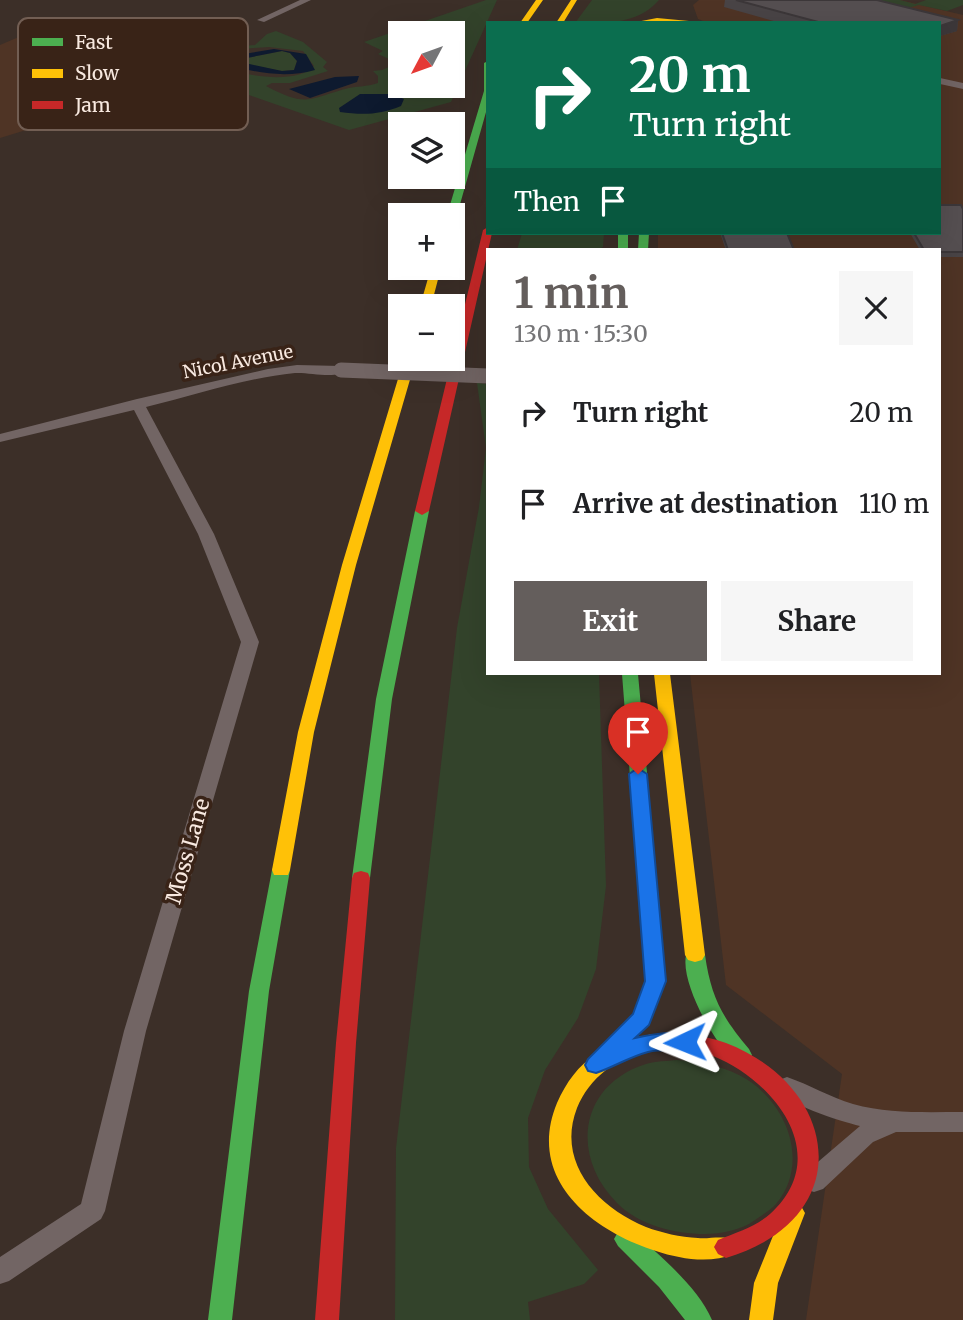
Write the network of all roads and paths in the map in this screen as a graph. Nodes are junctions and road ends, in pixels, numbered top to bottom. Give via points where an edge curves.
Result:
1 (307, 0) edge
2 (540, 0) edge
3 (574, 0) edge
4 (261, 20) dead end
5 (524, 21) edge
6 (560, 21) edge
7 (639, 21) edge
8 (649, 21) edge
9 (668, 21) edge
10 (693, 21) edge
11 (941, 81) edge
12 (963, 86) edge
13 (486, 98) edge
14 (455, 203) edge
15 (487, 235) edge
16 (406, 371) edge
17 (486, 376) edge
18 (138, 403) junction
19 (0, 438) edge
20 (630, 675) edge
21 (662, 675) edge
22 (596, 1065) junction
23 (757, 1068) junction
24 (894, 1122) junction
25 (963, 1122) edge
26 (799, 1199) junction
27 (611, 1224) junction
28 (0, 1272) edge
29 (220, 1320) edge
30 (327, 1320) edge
31 (700, 1320) edge
32 (761, 1320) edge

1 - 4 street
2 - 5 main road
3 - 6 main road
7 - 10 main road via 674,6
8 - 9 main road
11 - 12 street
13 - 14 main road
15 - 30 main road via 404,589 374,765 350,972
16 - 29 main road via 306,732 259,991
17 - 18 street, Nicol Avenue, bridge via 281,371
18 - 19 street, Nicol Avenue
18 - 28 street, Moss Lane via 206,534 250,642 135,1031 92,1211
20 - 22 main road via 656,981 641,1019
21 - 23 main road via 698,982 711,1017
22 - 23 main road via 622,1050 652,1042 685,1042 707,1046
22 - 27 main road via 566,1104 562,1154 588,1204
23 - 24 street via 807,1097
23 - 26 main road via 784,1091 806,1131 808,1175
24 - 25 street
24 - 26 street via 846,1149
26 - 27 main road via 772,1228 736,1246 694,1251 651,1244
26 - 32 main road via 766,1283
27 - 31 main road via 667,1279

